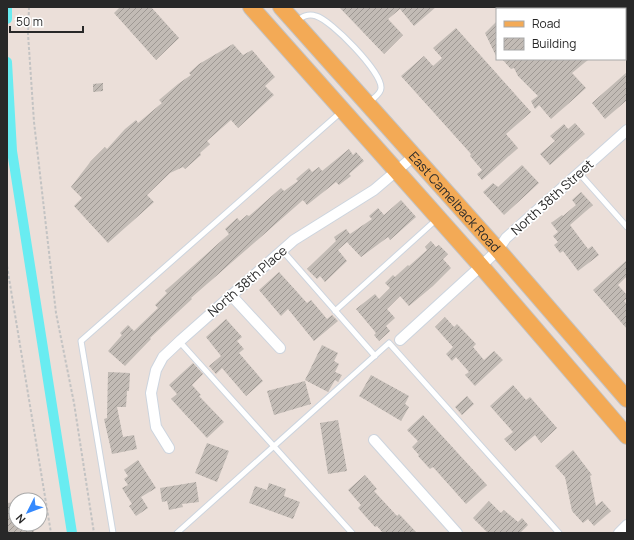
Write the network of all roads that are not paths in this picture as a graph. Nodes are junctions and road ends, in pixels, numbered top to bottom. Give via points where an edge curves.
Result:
1 (251, 7) edge
2 (280, 7) edge
3 (263, 20) junction
4 (295, 22) junction
5 (367, 104) junction
6 (343, 111) junction
7 (627, 130) edge
8 (414, 156) junction
9 (396, 172) junction
10 (579, 173) junction
11 (438, 218) junction
12 (627, 227) edge
13 (282, 250) junction
14 (498, 250) junction
15 (481, 266) junction
16 (231, 295) junction
17 (335, 311) junction
18 (400, 340) dead end
19 (180, 341) junction
20 (280, 348) dead end
21 (375, 356) junction
22 (627, 399) edge
23 (627, 436) edge
24 (374, 440) dead end
25 (274, 446) junction
26 (169, 448) dead end
27 (627, 525) edge
28 (113, 533) edge
29 (177, 533) edge
30 (352, 533) edge
31 (457, 533) edge
32 (559, 533) edge
33 (619, 533) edge

1 - 3 main road, East Camelback Road
2 - 3 main road
2 - 4 main road, East Camelback Road
3 - 6 main road, East Camelback Road
4 - 5 main road, East Camelback Road
4 - 5 lane via 309,14 316,16 345,37 375,72 380,84 379,93
5 - 8 main road, East Camelback Road
6 - 9 main road, East Camelback Road
6 - 28 lane via 81,342
7 - 10 street, North 38th Street
8 - 9 street, North 38th Place
8 - 14 main road, East Camelback Road
9 - 11 main road, East Camelback Road
9 - 13 street, North 38th Place via 374,190
10 - 12 lane
10 - 14 street, North 38th Street via 506,238
11 - 15 main road, East Camelback Road
11 - 17 lane
13 - 16 street, North 38th Place
13 - 17 lane
14 - 15 street, North 38th Street
14 - 22 main road, East Camelback Road
15 - 18 street, East Camelback Road
15 - 23 main road, East Camelback Road
16 - 19 street, North 38th Place
16 - 20 street
17 - 21 lane
19 - 25 lane
19 - 26 street, North 38th Place via 163,357 156,370 151,393 156,427
21 - 25 lane
21 - 32 lane via 390,343
24 - 31 street
25 - 29 lane
25 - 30 lane
27 - 33 street

